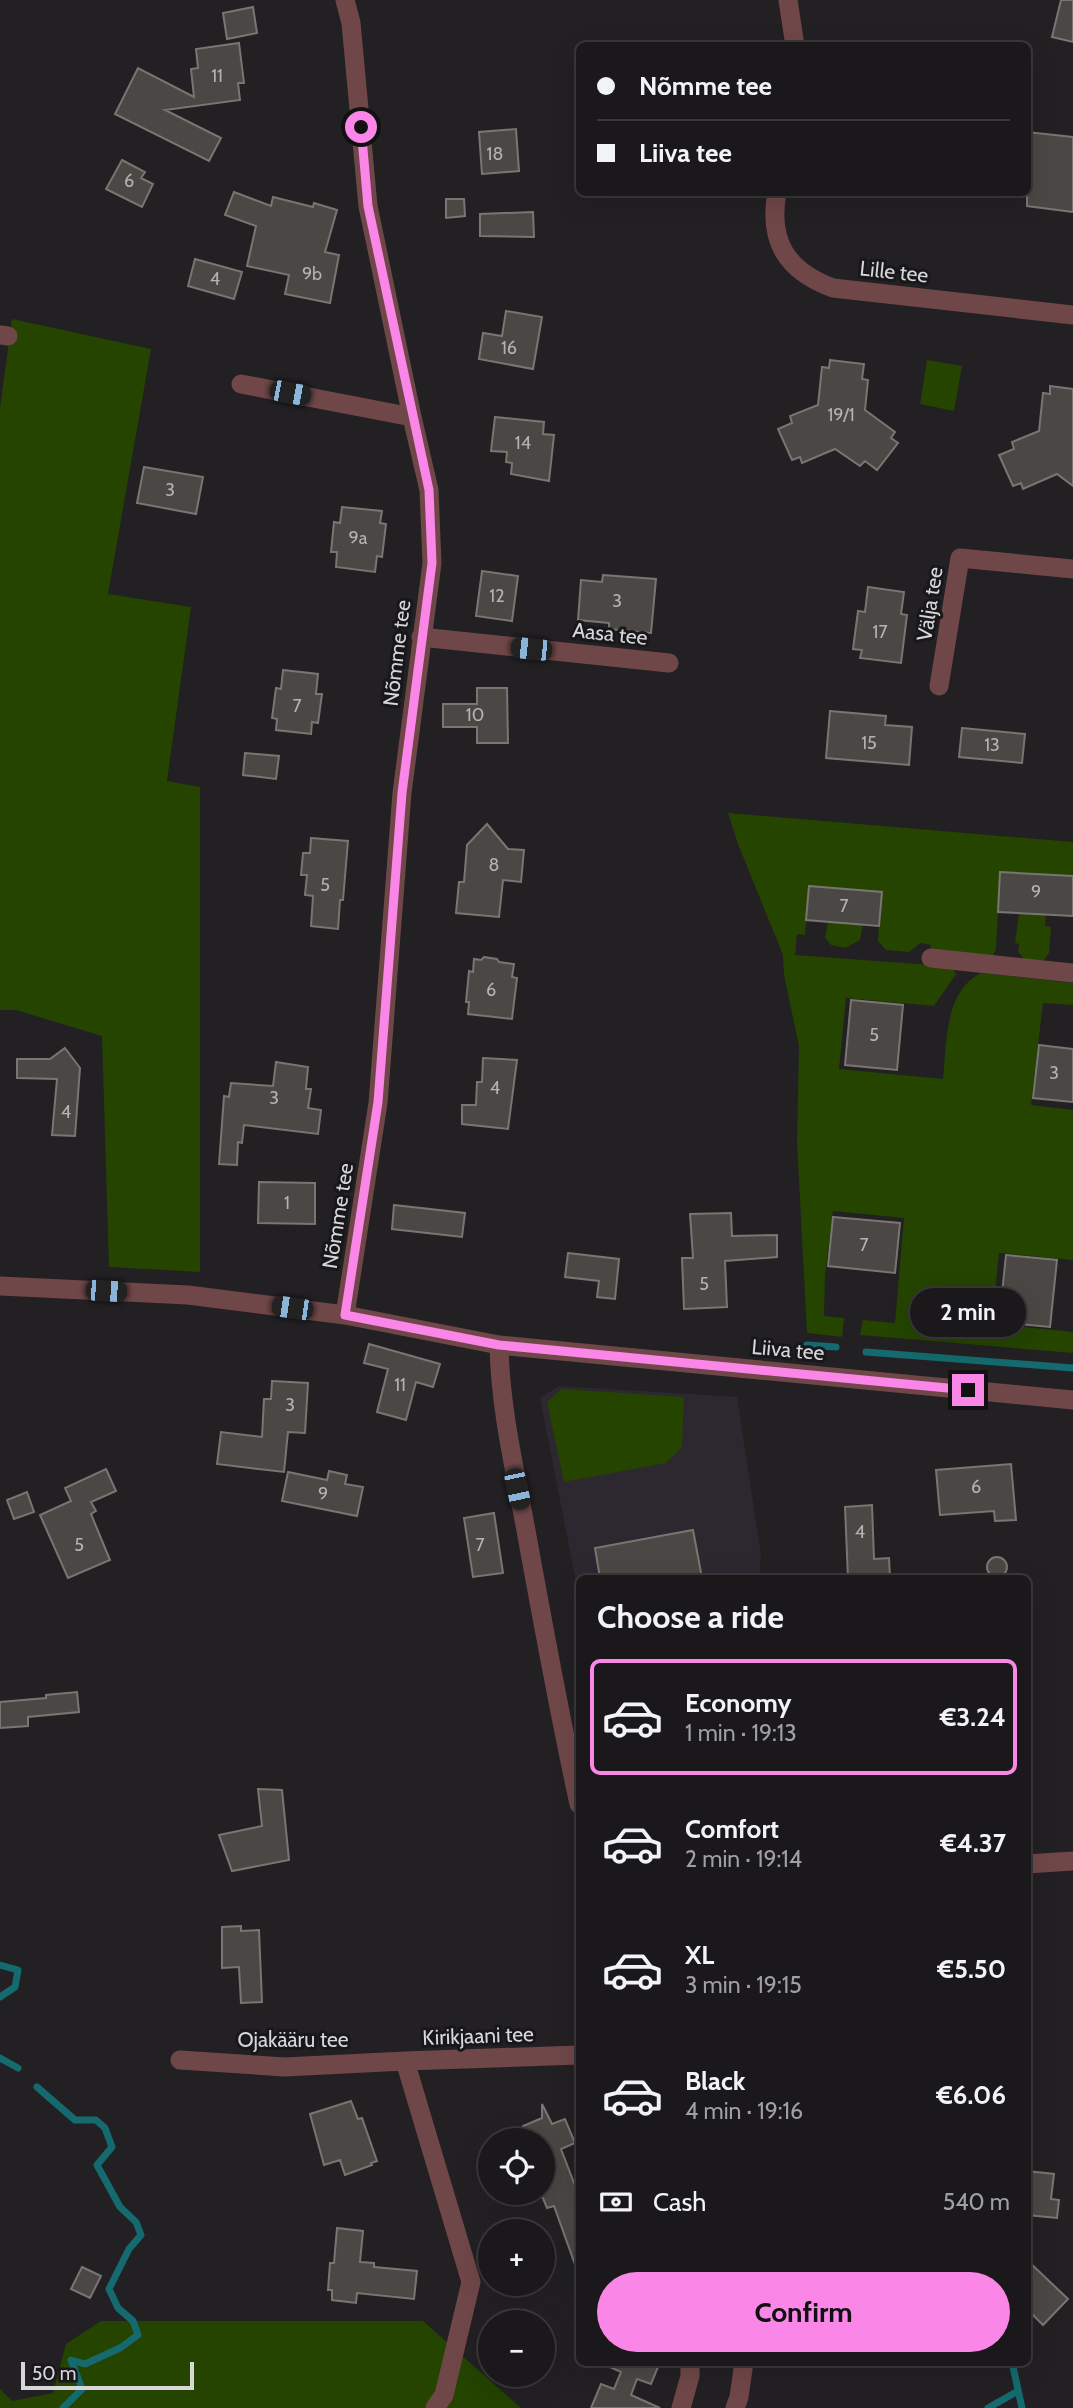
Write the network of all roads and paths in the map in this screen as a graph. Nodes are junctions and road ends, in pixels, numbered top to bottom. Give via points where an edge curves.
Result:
1 (345, 0) edge
2 (788, 0) edge
3 (793, 42) edge
4 (776, 196) edge
5 (1073, 315) edge
6 (241, 384) dead end
7 (412, 417) junction
8 (1073, 569) edge
9 (421, 637) junction
10 (669, 663) dead end
11 (939, 686) dead end
12 (931, 958) dead end
13 (1073, 973) edge
14 (0, 1286) edge
15 (345, 1315) junction
16 (499, 1345) junction
17 (1073, 1400) edge
18 (576, 1790) edge
19 (1073, 1861) edge
20 (1031, 1864) edge
21 (576, 2055) edge
22 (180, 2060) dead end
23 (405, 2061) junction
24 (690, 2366) edge
25 (743, 2366) edge
26 (435, 2408) edge
27 (681, 2408) edge
28 (735, 2408) edge

1 - 7 street, Nõmme tee via 368,206
2 - 3 street
4 - 5 street, Lille tee via 773,214 779,241 793,265 813,280 833,288
6 - 7 street
7 - 9 street, Nõmme tee via 429,490 432,563
8 - 11 street, Välja tee via 960,558
9 - 10 street, Aasa tee
9 - 15 street, Nõmme tee via 402,793 378,1102
12 - 13 street
14 - 15 street, Liiva tee via 188,1295
15 - 16 street, Liiva tee
16 - 17 street, Liiva tee
16 - 18 street via 500,1386 517,1489
19 - 20 street
21 - 23 street, Kirikjaani tee
22 - 23 street, Ojakääru tee via 285,2067
23 - 26 street, Kirikjaani tee via 471,2282 443,2395
24 - 27 street
25 - 28 street

